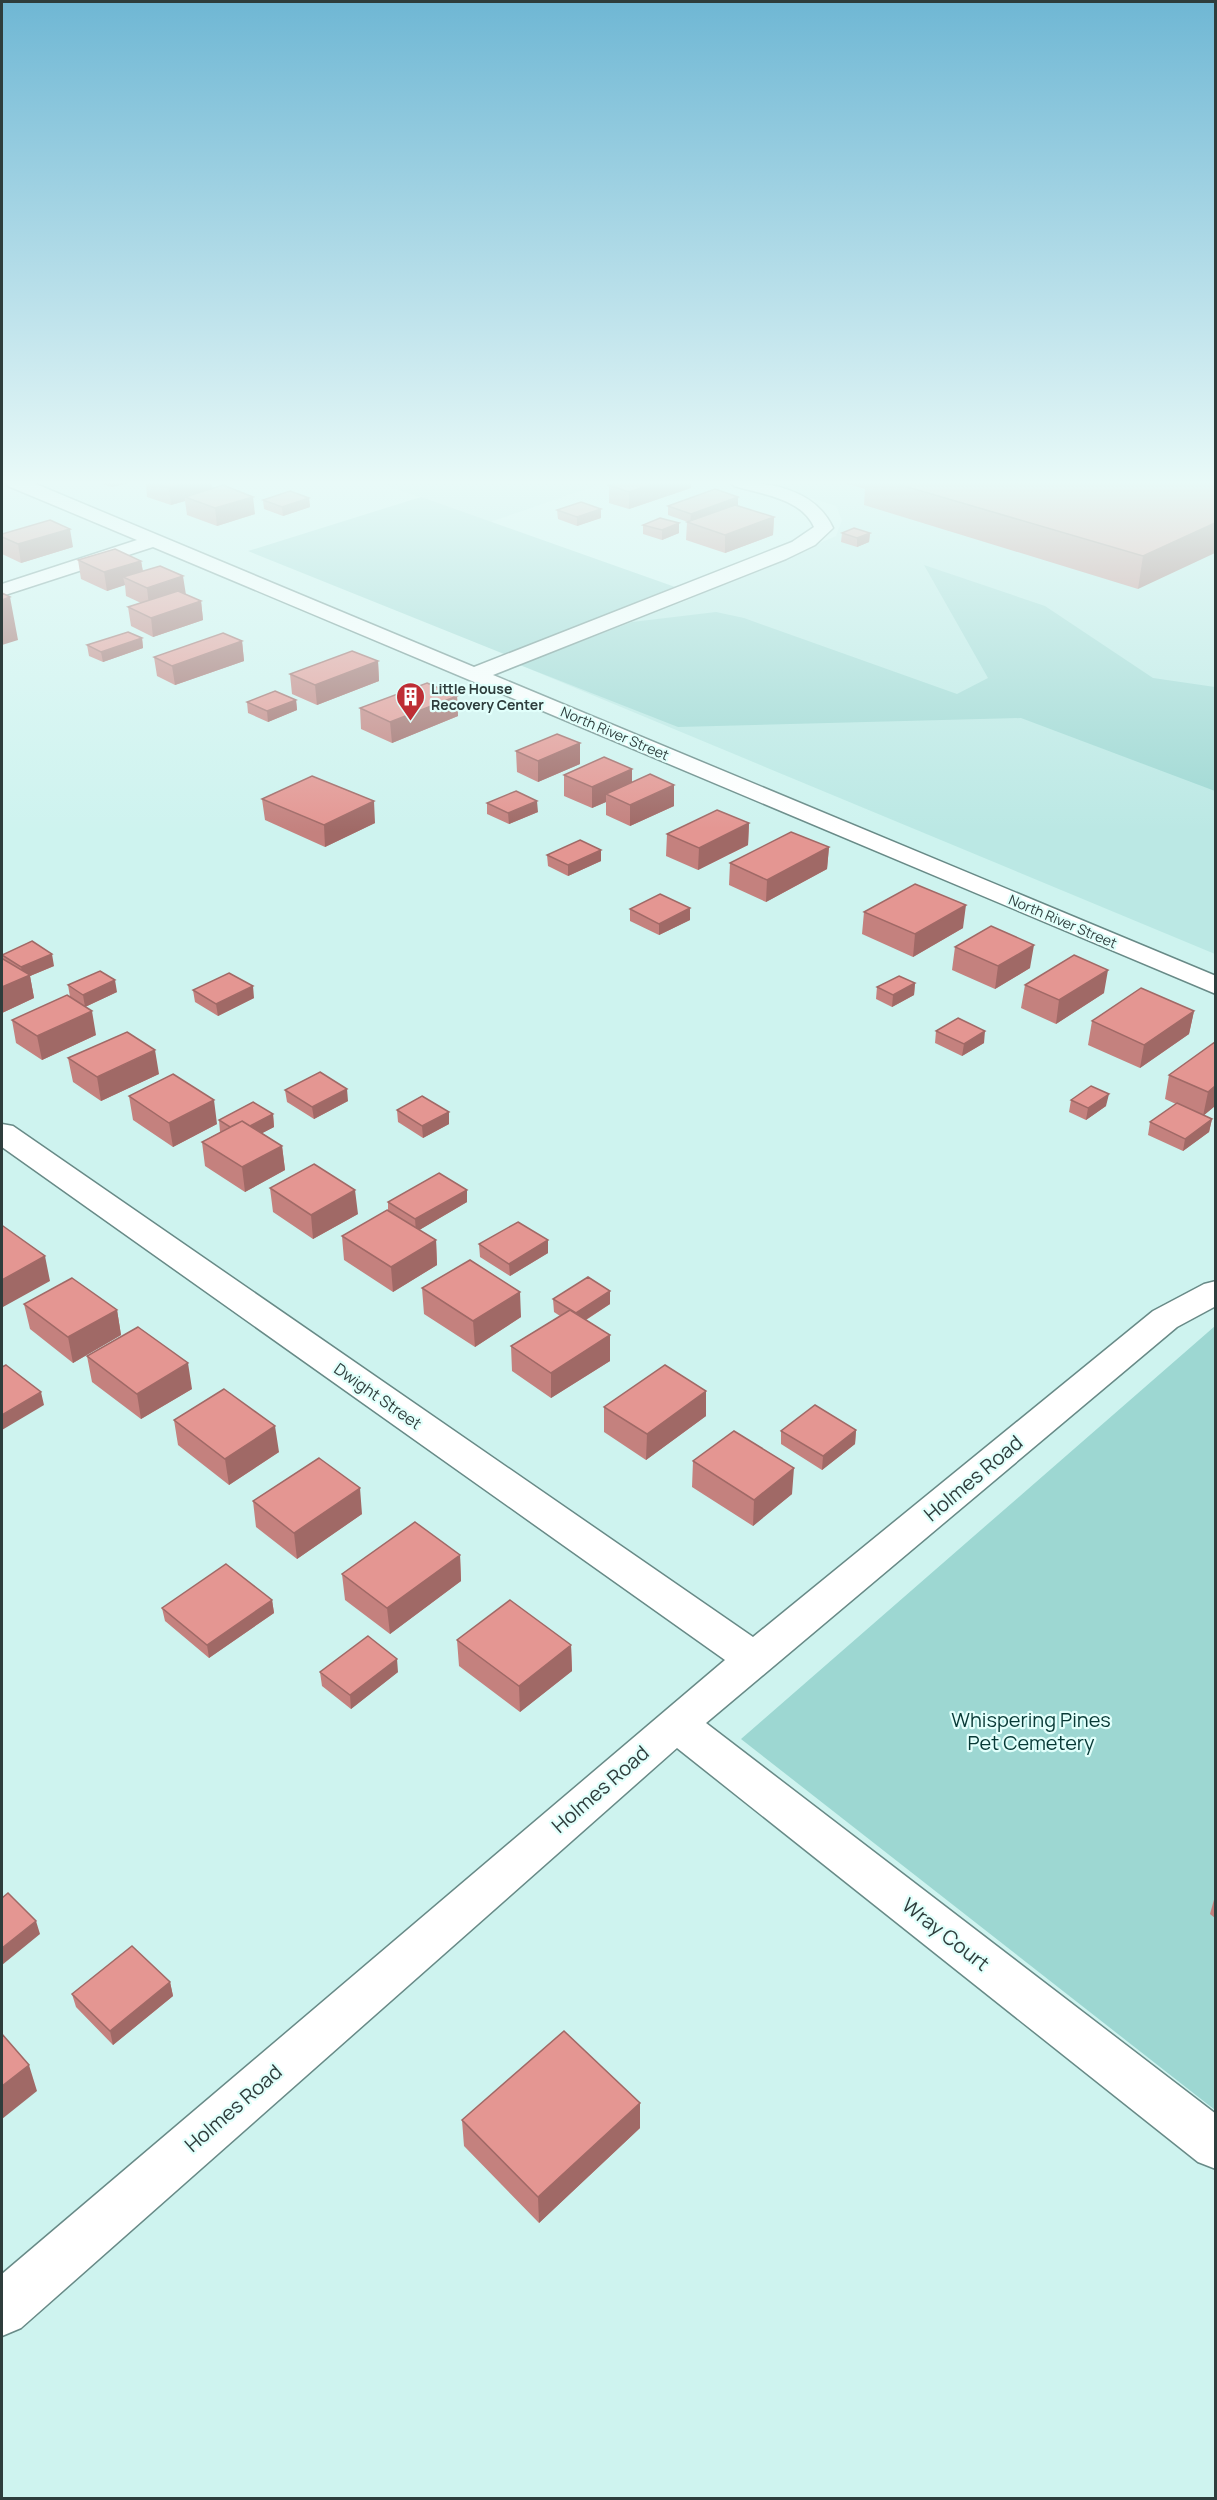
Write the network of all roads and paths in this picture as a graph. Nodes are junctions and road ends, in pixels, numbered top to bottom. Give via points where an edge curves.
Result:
1 (297, 599) edge
2 (669, 599) edge
3 (476, 674) junction
4 (1215, 986) edge
5 (2, 1133) edge
6 (1215, 1292) edge
7 (755, 1660) junction
8 (676, 1724) junction
9 (1215, 2145) edge
10 (2, 2309) edge

1 - 3 street, North River Street
2 - 3 street
3 - 4 street, North River Street
5 - 7 street, Dwight Street
6 - 7 street, Holmes Road via 1165,1319
7 - 8 street, Holmes Road
8 - 9 street, Wray Court
8 - 10 street, Holmes Road

